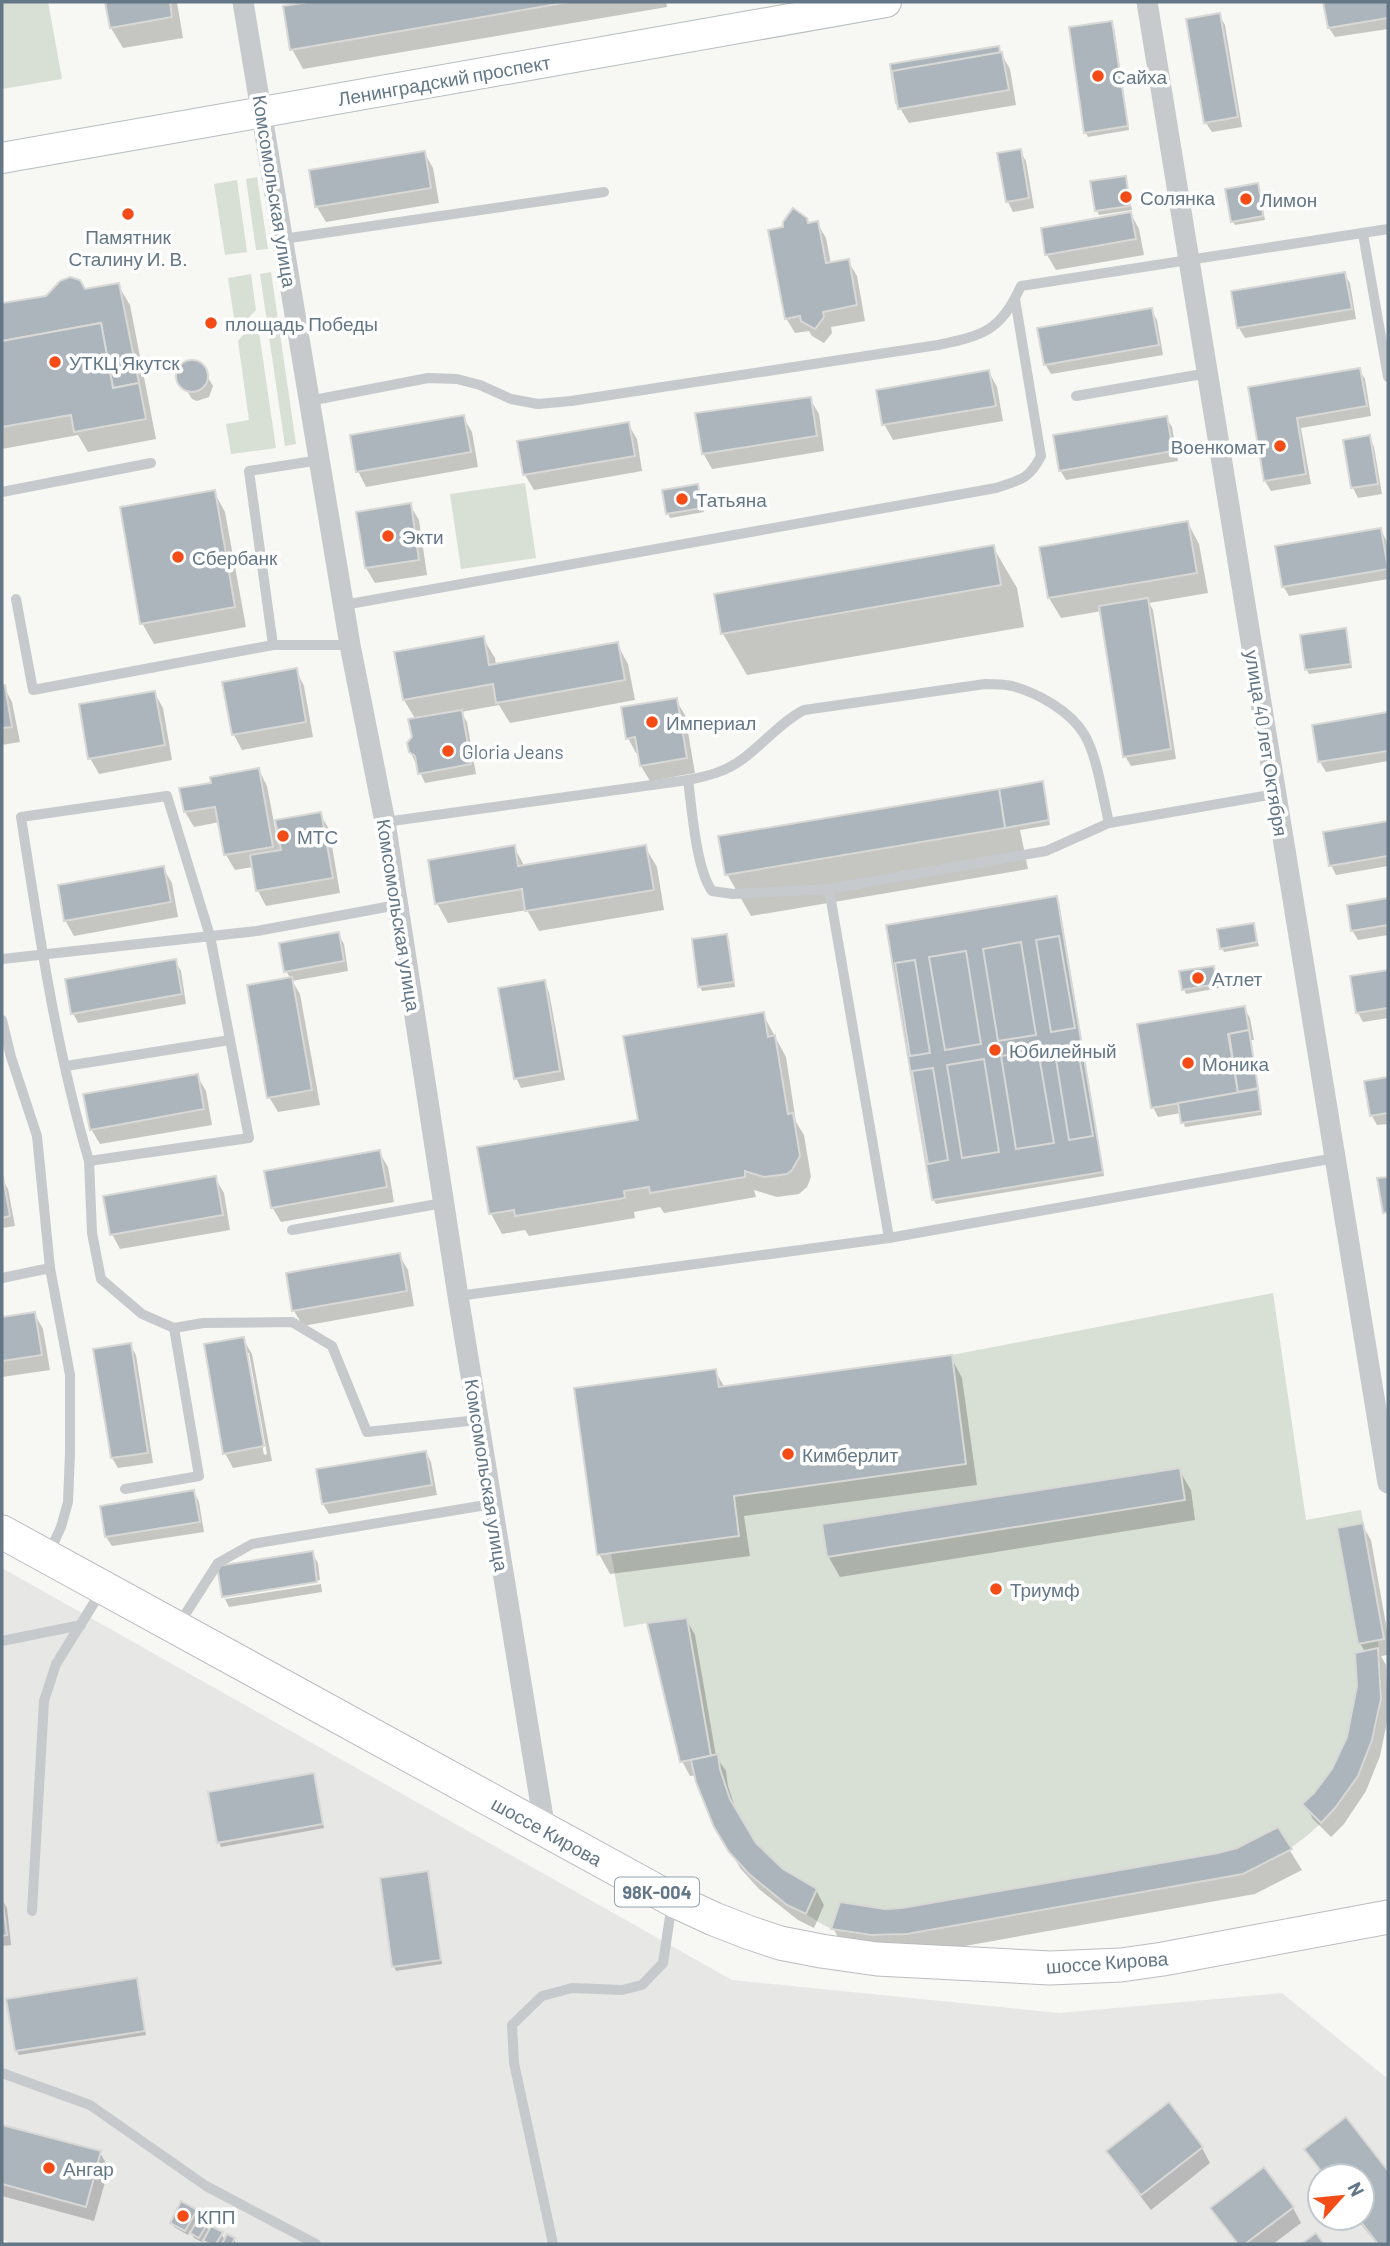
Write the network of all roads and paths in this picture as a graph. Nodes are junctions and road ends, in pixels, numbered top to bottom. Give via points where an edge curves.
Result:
1 (243, 2) edge
2 (886, 2) edge
3 (1147, 2) edge
4 (262, 113) junction
5 (2, 158) edge
6 (604, 191) dead end
7 (1388, 229) edge
8 (1363, 234) junction
9 (283, 240) junction
10 (1189, 260) junction
11 (1015, 299) junction
12 (1385, 344) edge
13 (1208, 373) junction
14 (1388, 377) edge
15 (1076, 396) dead end
16 (309, 401) junction
17 (320, 460) junction
18 (151, 463) dead end
19 (2, 492) edge
20 (16, 599) dead end
21 (344, 605) junction
22 (273, 645) junction
23 (350, 645) junction
24 (688, 780) junction
25 (1275, 794) junction
26 (385, 822) junction
27 (1109, 823) junction
28 (830, 889) junction
29 (397, 905) junction
30 (211, 936) junction
31 (42, 955) junction
32 (2, 959) edge
33 (2, 1020) edge
34 (230, 1040) junction
35 (6, 1058) edge
36 (66, 1066) junction
37 (1335, 1158) junction
38 (89, 1161) junction
39 (443, 1203) junction
40 (292, 1230) dead end
41 (889, 1238) junction
42 (51, 1268) junction
43 (2, 1278) edge
44 (458, 1296) junction
45 (174, 1328) junction
46 (478, 1420) junction
47 (1386, 1460) edge
48 (1388, 1483) edge
49 (125, 1489) dead end
50 (492, 1504) junction
51 (2, 1532) edge
52 (47, 1556) junction
53 (103, 1587) junction
54 (81, 1625) junction
55 (176, 1628) junction
56 (2, 1641) edge
57 (545, 1830) junction
58 (673, 1900) junction
59 (32, 1911) dead end
60 (1388, 1917) edge
61 (2, 2073) edge
62 (317, 2244) edge
63 (553, 2244) edge

1 - 4 street, Комсомольская улица
2 - 4 main road, Ленинградский проспект
3 - 10 street, улица 40 лет Октября
4 - 5 main road, Ленинградский проспект
4 - 9 street, Комсомольская улица
6 - 9 lane
7 - 8 lane
8 - 10 lane
8 - 12 lane
9 - 16 street, Комсомольская улица
10 - 11 lane via 1021,286
10 - 13 street, улица 40 лет Октября
11 - 16 lane via 999,323 961,340 571,401 538,404 457,379 428,378
11 - 21 lane via 1041,456 1034,471 1020,480 996,488
12 - 14 lane
13 - 15 lane
13 - 25 street, улица 40 лет Октября
16 - 17 street, Комсомольская улица
17 - 21 street, Комсомольская улица
17 - 22 lane via 249,471
18 - 19 lane
20 - 22 lane via 33,690
21 - 23 street, Комсомольская улица
22 - 23 lane
23 - 26 street, Комсомольская улица
24 - 26 lane
24 - 27 lane via 741,760 804,710 985,684 1010,685 1048,701 1084,734
24 - 28 lane via 702,869 712,891
25 - 27 lane
25 - 37 street, улица 40 лет Октября
26 - 29 street, Комсомольская улица
27 - 28 lane via 1046,851
28 - 41 lane
29 - 30 lane
29 - 39 street, Комсомольская улица
30 - 31 lane
30 - 31 lane via 167,796 22,817
30 - 34 lane
31 - 32 lane
31 - 36 lane
33 - 35 lane
34 - 36 lane
34 - 38 lane via 249,1138
35 - 42 lane via 37,1136
36 - 38 lane
37 - 41 lane
37 - 47 street, улица 40 лет Октября
38 - 45 lane via 92,1233 101,1279 142,1314
39 - 40 lane
39 - 44 street, Комсомольская улица
41 - 44 lane
42 - 43 lane
42 - 52 lane via 70,1375 70,1452 68,1502
44 - 46 street, Комсомольская улица
45 - 46 lane via 203,1322 292,1322 331,1346 367,1432
45 - 49 lane via 199,1476
46 - 50 street, Комсомольская улица
47 - 48 street, улица 40 лет Октября
50 - 55 lane via 252,1544 218,1563
50 - 57 street, Комсомольская улица
51 - 52 main road, шоссе Кирова / 98К-004
52 - 53 main road, шоссе Кирова / 98К-004
53 - 54 lane
53 - 55 main road, шоссе Кирова / 98К-004
54 - 56 lane
54 - 59 lane via 56,1664 44,1701
55 - 57 main road, шоссе Кирова / 98К-004
57 - 58 main road, шоссе Кирова / 98К-004
58 - 60 main road, шоссе Кирова / 98К-004 via 780,1943 821,1951 877,1959 1050,1968 1153,1961
58 - 63 lane via 663,1963 642,1985 622,1990 572,1988 542,1996 512,2025 514,2063
61 - 62 lane via 90,2105 206,2186

